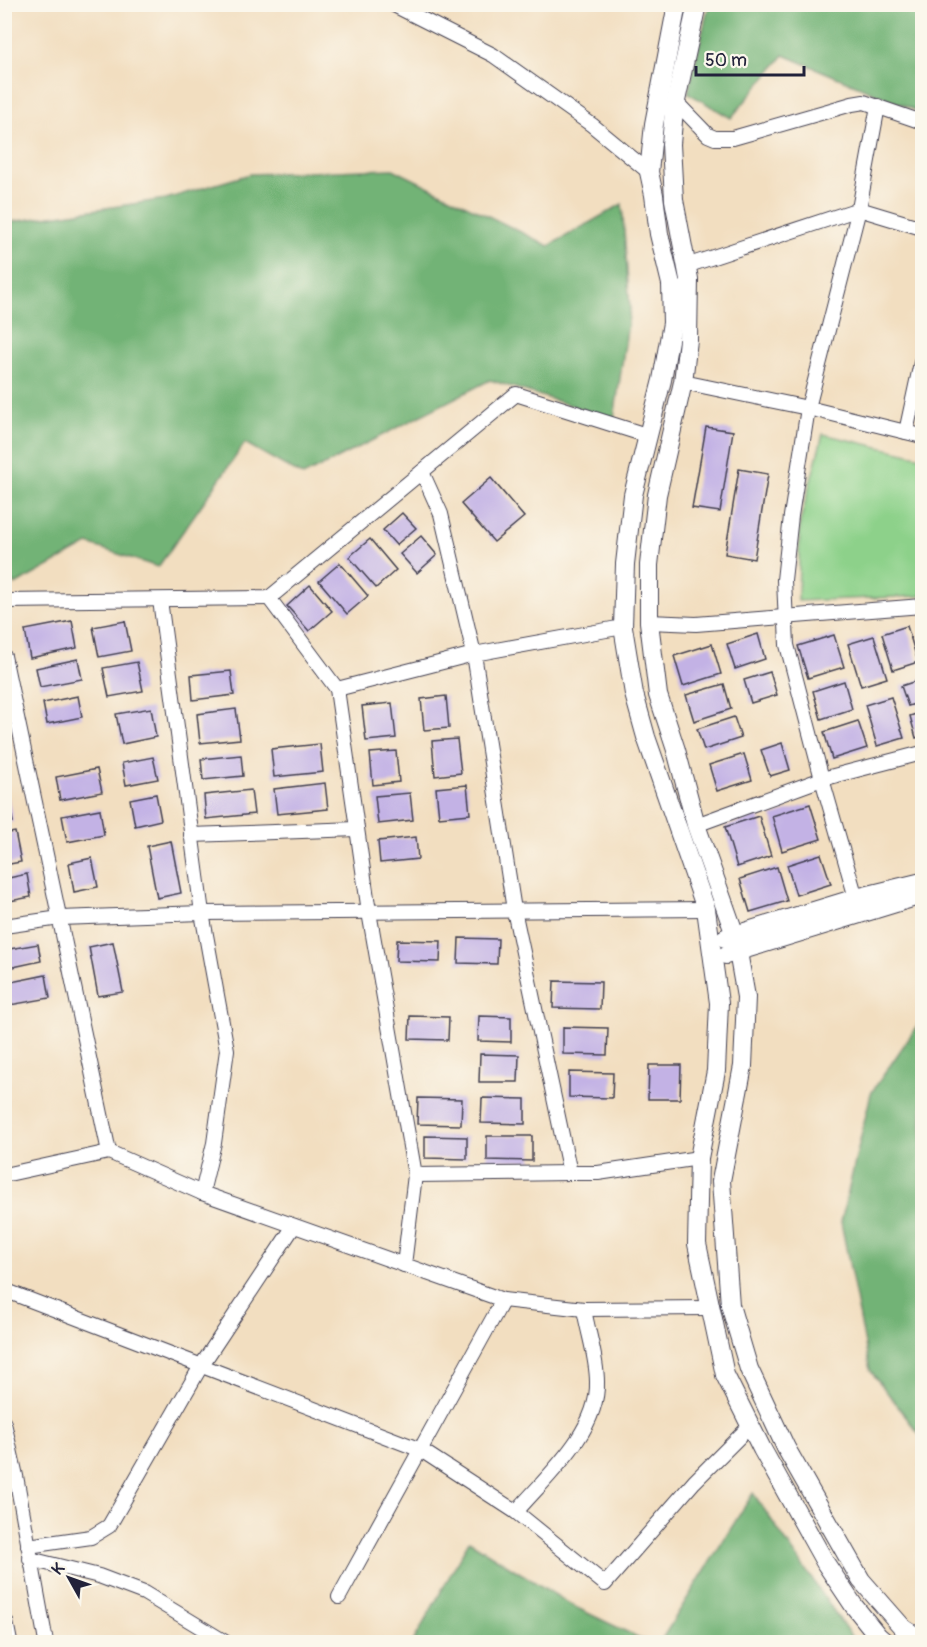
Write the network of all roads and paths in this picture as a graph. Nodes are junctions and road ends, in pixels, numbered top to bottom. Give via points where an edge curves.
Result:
1 (392, 4) edge
2 (677, 4) edge
3 (697, 4) edge
4 (676, 102) junction
5 (878, 106) junction
6 (922, 122) edge
7 (649, 172) junction
8 (859, 208) junction
9 (922, 228) edge
10 (686, 266) junction
11 (922, 358) edge
12 (683, 382) junction
13 (808, 408) junction
14 (906, 432) junction
15 (649, 436) junction
16 (922, 436) edge
17 (422, 472) junction
18 (269, 598) junction
19 (160, 600) junction
20 (4, 601) edge
21 (922, 606) edge
22 (786, 616) junction
23 (649, 622) junction
24 (623, 627) junction
25 (474, 654) junction
26 (4, 656) edge
27 (337, 689) junction
28 (922, 753) edge
29 (822, 779) junction
30 (696, 825) junction
31 (357, 829) junction
32 (191, 835) junction
33 (922, 882) edge
34 (922, 895) edge
35 (856, 898) junction
36 (706, 909) junction
37 (514, 910) junction
38 (369, 912) junction
39 (202, 913) junction
40 (60, 918) junction
41 (4, 926) edge
42 (736, 943) junction
43 (711, 950) junction
44 (109, 1152) junction
45 (699, 1158) junction
46 (570, 1173) junction
47 (4, 1175) edge
48 (415, 1175) junction
49 (202, 1193) junction
50 (294, 1226) junction
51 (404, 1265) junction
52 (4, 1290) edge
53 (503, 1300) junction
54 (710, 1308) junction
55 (584, 1309) junction
56 (201, 1366) junction
57 (4, 1423) edge
58 (750, 1426) junction
59 (421, 1450) junction
60 (516, 1512) junction
61 (29, 1553) junction
62 (339, 1598) dead end
63 (4, 1623) edge
64 (922, 1640) edge
65 (8, 1642) edge
66 (46, 1642) edge
67 (225, 1642) edge
68 (885, 1642) edge

1 - 7 street via 493,55 592,125
2 - 7 street
3 - 4 street
4 - 5 street via 715,138 733,138 852,104
4 - 10 street via 671,144 674,200
5 - 6 street
5 - 8 street
7 - 15 street via 671,284 672,323
8 - 9 street
8 - 10 street
8 - 13 street
10 - 12 street via 688,340
11 - 14 street
12 - 13 street
12 - 23 street via 657,495 649,565
13 - 14 street
13 - 22 street via 784,580
14 - 16 street
15 - 17 street via 516,394
15 - 24 street via 633,495
17 - 18 street
17 - 25 street via 441,514
18 - 19 street
18 - 27 street
19 - 20 street
19 - 32 street
21 - 22 street
22 - 23 street via 696,624
22 - 29 street via 787,645
23 - 30 street via 658,695
24 - 25 street
24 - 36 street via 646,737
25 - 27 street
25 - 37 street
26 - 40 street
27 - 31 street
28 - 29 street
29 - 30 street
29 - 35 street
30 - 42 street
31 - 32 street
31 - 38 street
32 - 39 street
33 - 35 street
34 - 42 street
35 - 42 street
36 - 37 street
36 - 43 street
37 - 38 street
37 - 46 street
38 - 39 street
38 - 48 street
39 - 40 street
39 - 49 street via 227,1050 214,1143
40 - 41 street
40 - 44 street
42 - 43 street
42 - 64 street via 746,997 744,1066 721,1181 730,1305 749,1370 786,1448 861,1580 904,1629
43 - 45 street via 719,1003 716,1071
44 - 47 street
44 - 49 street
45 - 46 street via 598,1173
45 - 54 street via 698,1244
46 - 48 street
48 - 51 street
49 - 50 street
50 - 51 street
50 - 56 street
51 - 53 street
52 - 56 street
53 - 55 street
53 - 59 street
54 - 55 street
54 - 58 street via 725,1375
55 - 60 street via 597,1380 593,1413 576,1442
56 - 59 street
56 - 61 street via 109,1526 92,1537
57 - 61 street
58 - 60 street via 694,1482 606,1584
58 - 68 street via 826,1564 854,1606
59 - 60 street
59 - 62 street
61 - 66 street
61 - 67 street via 144,1593
63 - 65 street

